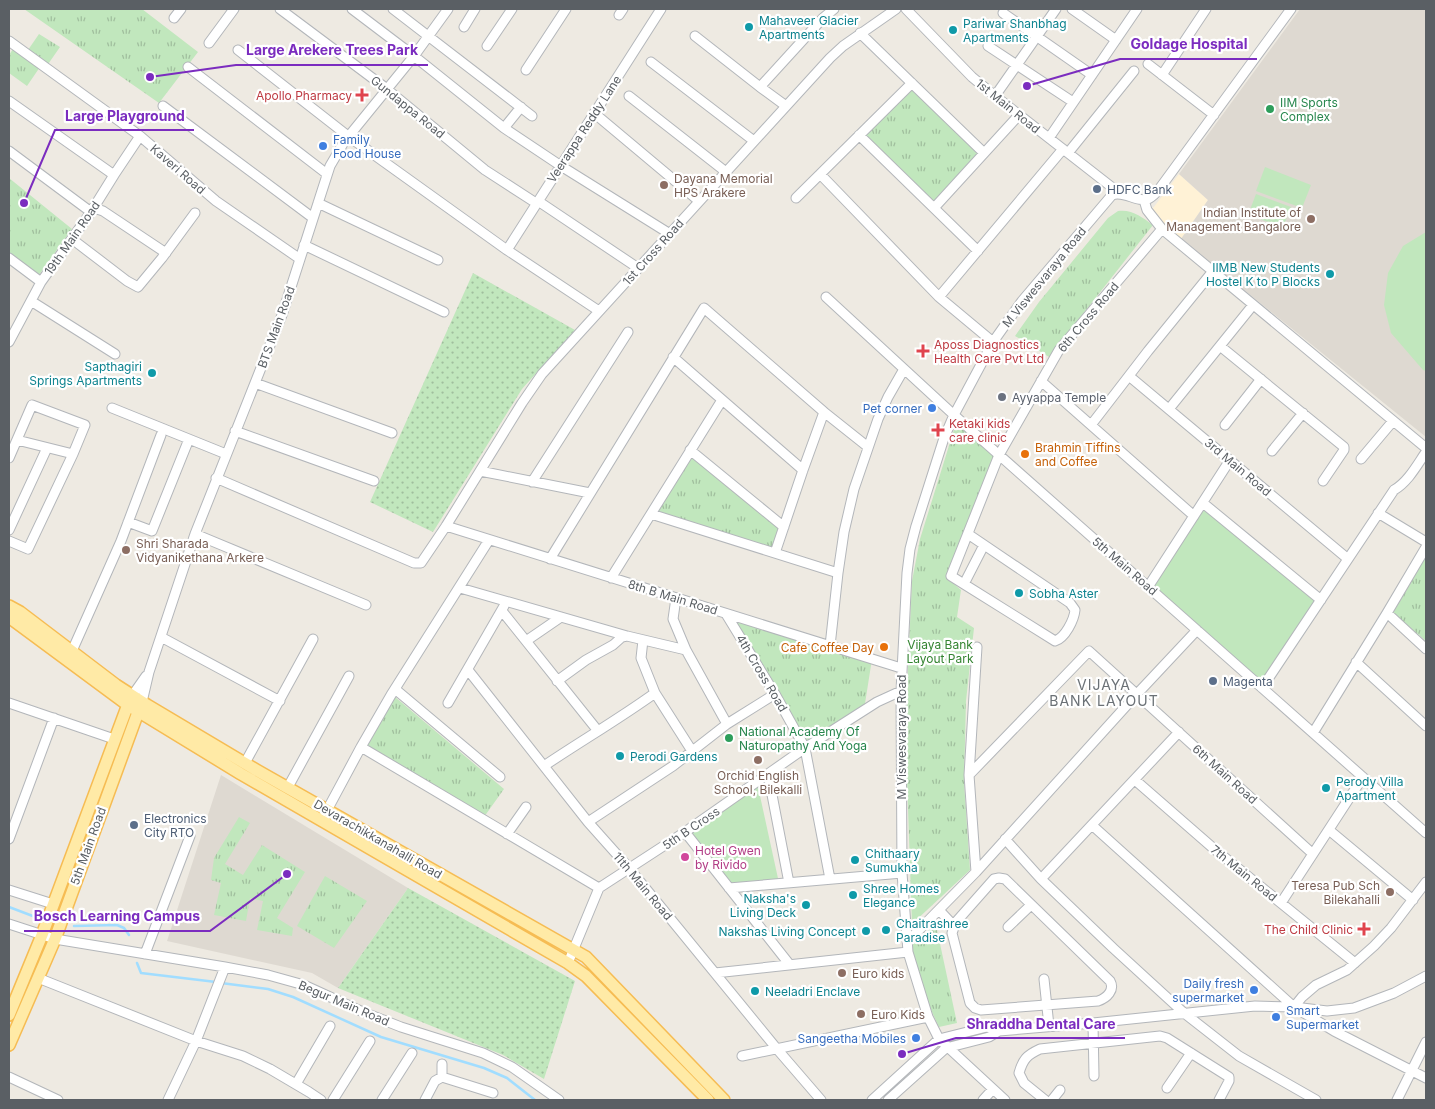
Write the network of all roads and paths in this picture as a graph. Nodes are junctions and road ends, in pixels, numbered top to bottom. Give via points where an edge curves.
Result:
1 (181, 9) edge
2 (234, 9) edge
3 (280, 9) edge
4 (352, 9) edge
5 (393, 9) edge
6 (448, 9) edge
7 (475, 9) edge
8 (512, 9) edge
9 (566, 9) edge
10 (661, 9) edge
11 (834, 9) edge
12 (896, 9) edge
13 (906, 9) edge
14 (1056, 9) edge
15 (1072, 9) edge
16 (1137, 9) edge
17 (1206, 9) edge
18 (1291, 9) edge
19 (1003, 13) dead end
20 (174, 18) dead end
21 (464, 27) dead end
22 (860, 33) junction
23 (429, 35) junction
24 (695, 36) dead end
25 (1037, 36) junction
26 (1116, 40) junction
27 (9, 41) edge
28 (209, 43) dead end
29 (487, 46) dead end
30 (988, 46) dead end
31 (238, 50) dead end
32 (414, 56) junction
33 (651, 62) dead end
34 (1148, 64) dead end
35 (1017, 66) junction
36 (188, 67) dead end
37 (526, 70) dead end
38 (1134, 71) dead end
39 (1092, 75) junction
40 (1162, 75) junction
41 (912, 83) junction
42 (760, 87) junction
43 (387, 89) junction
44 (629, 96) dead end
45 (995, 96) junction
46 (9, 101) edge
47 (1073, 102) junction
48 (163, 106) dead end
49 (786, 106) junction
50 (521, 107) junction
51 (594, 114) junction
52 (1019, 115) junction
53 (1214, 115) junction
54 (532, 116) dead end
55 (504, 128) junction
56 (859, 135) junction
57 (140, 136) junction
58 (348, 136) junction
59 (1049, 138) junction
60 (754, 140) junction
61 (9, 151) edge
62 (1065, 151) junction
63 (984, 153) junction
64 (561, 166) junction
65 (726, 172) junction
66 (327, 174) junction
67 (820, 174) junction
68 (114, 175) junction
69 (1118, 192) junction
70 (796, 198) dead end
71 (1144, 200) junction
72 (700, 201) junction
73 (537, 202) junction
74 (318, 203) junction
75 (934, 208) junction
76 (92, 210) junction
77 (194, 213) dead end
78 (313, 218) junction
79 (1162, 229) junction
80 (670, 234) junction
81 (72, 239) junction
82 (304, 245) junction
83 (507, 250) junction
84 (978, 251) junction
85 (166, 253) junction
86 (9, 258) edge
87 (300, 259) junction
88 (438, 260) dead end
89 (638, 268) junction
90 (1213, 271) junction
91 (41, 282) junction
92 (826, 297) dead end
93 (940, 297) junction
94 (31, 301) junction
95 (1253, 305) junction
96 (444, 312) dead end
97 (599, 312) junction
98 (12, 327) edge
99 (628, 332) dead end
100 (9, 342) edge
101 (992, 342) junction
102 (1220, 346) junction
103 (115, 354) dead end
104 (673, 358) junction
105 (904, 370) junction
106 (1129, 376) junction
107 (1261, 379) junction
108 (1041, 381) junction
109 (255, 383) junction
110 (722, 400) junction
111 (112, 408) dead end
112 (1169, 409) junction
113 (824, 412) junction
114 (1303, 413) junction
115 (954, 415) junction
116 (1393, 421) junction
117 (1225, 424) dead end
118 (1091, 425) junction
119 (235, 431) junction
120 (392, 433) dead end
121 (161, 435) dead end
122 (189, 439) junction
123 (17, 440) junction
124 (868, 447) junction
125 (47, 448) junction
126 (1426, 448) edge
127 (690, 450) junction
128 (1272, 451) dead end
129 (1426, 452) edge
130 (73, 454) junction
131 (226, 454) junction
132 (999, 455) junction
133 (9, 458) edge
134 (1361, 459) dead end
135 (1230, 460) junction
136 (803, 470) junction
137 (480, 472) junction
138 (216, 478) junction
139 (374, 481) dead end
140 (1323, 481) dead end
141 (532, 482) junction
142 (590, 493) junction
143 (1203, 503) junction
144 (1378, 513) junction
145 (651, 514) junction
146 (1194, 516) junction
147 (128, 522) junction
148 (446, 526) junction
149 (784, 527) junction
150 (9, 530) edge
151 (195, 534) junction
152 (968, 534) junction
153 (489, 540) junction
154 (9, 541) edge
155 (1426, 542) edge
156 (984, 545) junction
157 (1426, 547) edge
158 (775, 553) junction
159 (550, 559) junction
160 (1348, 559) junction
161 (838, 573) junction
162 (611, 578) junction
163 (964, 584) junction
164 (1148, 587) junction
165 (460, 588) junction
166 (676, 598) junction
167 (1321, 600) junction
168 (507, 602) junction
169 (366, 605) dead end
170 (9, 606) edge
171 (502, 611) junction
172 (1387, 613) junction
173 (726, 614) junction
174 (9, 617) edge
175 (561, 617) junction
176 (1197, 630) junction
177 (161, 636) junction
178 (627, 636) junction
179 (313, 639) dead end
180 (526, 640) junction
181 (642, 640) junction
182 (830, 646) junction
183 (977, 648) dead end
184 (1426, 649) edge
185 (686, 650) junction
186 (72, 651) junction
187 (1356, 662) junction
188 (901, 668) junction
189 (468, 670) junction
190 (149, 672) junction
191 (349, 676) dead end
192 (557, 681) junction
193 (1262, 688) junction
194 (395, 689) junction
195 (901, 691) junction
196 (655, 693) junction
197 (775, 694) junction
198 (1137, 694) junction
199 (130, 700) junction
200 (280, 701) junction
201 (9, 703) edge
202 (448, 704) dead end
203 (140, 706) junction
204 (54, 718) junction
205 (727, 724) junction
206 (1426, 726) edge
207 (598, 731) junction
208 (1180, 732) junction
209 (1313, 733) junction
210 (114, 739) junction
211 (360, 747) junction
212 (805, 748) junction
213 (692, 751) junction
214 (245, 763) junction
215 (544, 766) junction
216 (768, 774) junction
217 (969, 776) junction
218 (500, 777) dead end
219 (1363, 777) junction
220 (1135, 780) junction
221 (288, 787) junction
222 (526, 807) dead end
223 (324, 814) junction
224 (588, 822) junction
225 (1093, 826) junction
226 (1329, 830) junction
227 (685, 832) junction
228 (1426, 833) edge
229 (507, 834) junction
230 (190, 836) dead end
231 (9, 839) edge
232 (1005, 839) junction
233 (1313, 854) junction
234 (629, 868) junction
235 (976, 872) junction
236 (902, 873) junction
237 (830, 879) junction
238 (1041, 879) junction
239 (1426, 882) edge
240 (789, 883) junction
241 (599, 888) junction
242 (729, 888) junction
243 (9, 890) edge
244 (1413, 900) junction
245 (1281, 903) junction
246 (54, 904) junction
247 (1031, 905) junction
248 (938, 910) junction
249 (9, 924) edge
250 (954, 926) junction
251 (1008, 927) dead end
252 (42, 935) junction
253 (55, 938) junction
254 (907, 940) junction
255 (574, 951) junction
256 (908, 952) junction
257 (145, 954) junction
258 (568, 963) junction
259 (1355, 963) junction
260 (790, 965) junction
261 (225, 967) junction
262 (715, 972) junction
263 (1426, 976) edge
264 (38, 978) junction
265 (1044, 978) dead end
266 (13, 994) edge
267 (1047, 1005) junction
268 (1294, 1007) junction
269 (1184, 1013) junction
270 (9, 1015) edge
271 (928, 1017) junction
272 (1092, 1023) junction
273 (330, 1026) dead end
274 (1049, 1026) junction
275 (999, 1031) junction
276 (938, 1039) junction
277 (196, 1041) junction
278 (370, 1041) dead end
279 (1426, 1042) edge
280 (1093, 1044) junction
281 (9, 1045) edge
282 (946, 1048) junction
283 (777, 1049) junction
284 (412, 1053) dead end
285 (1191, 1053) junction
286 (742, 1056) dead end
287 (442, 1064) dead end
288 (1412, 1070) junction
289 (1094, 1076) dead end
290 (9, 1077) edge
291 (442, 1077) junction
292 (1426, 1078) edge
293 (296, 1084) junction
294 (1167, 1088) dead end
295 (993, 1089) junction
296 (1060, 1090) dead end
297 (493, 1093) dead end
298 (58, 1100) edge
299 (168, 1100) edge
300 (321, 1100) edge
301 (333, 1100) edge
302 (382, 1100) edge
303 (424, 1100) edge
304 (559, 1100) edge
305 (708, 1100) edge
306 (724, 1100) edge
307 (821, 1100) edge
308 (872, 1100) edge
309 (888, 1100) edge
310 (983, 1100) edge
311 (1005, 1100) edge
312 (1045, 1100) edge
313 (1052, 1100) edge
314 (1219, 1100) edge
315 (1316, 1100) edge
316 (1397, 1100) edge

1 - 20 street
2 - 28 street
3 - 43 street, Gundappa Road
4 - 32 street
5 - 23 street
6 - 23 street, BTS Main Road
7 - 21 street
8 - 29 street
9 - 37 street
10 - 51 street, Veerappa Reddy Lane
11 - 42 street
12 - 22 street, 1st Cross Road
13 - 45 street, 1st Main Road via 960,66
14 - 25 street
15 - 26 street
16 - 26 street
17 - 40 street
18 - 53 street
19 - 25 street
22 - 41 street
22 - 49 street, 1st Cross Road via 830,58
23 - 32 street, BTS Main Road
23 - 50 street
24 - 42 street
25 - 35 street
25 - 39 street
26 - 39 street
27 - 57 street, Kaveri Road
30 - 35 street
31 - 58 street
32 - 43 street, BTS Main Road
32 - 55 street
33 - 60 street
34 - 40 street
35 - 45 street
35 - 47 street
36 - 66 street
38 - 62 street
39 - 47 street
40 - 53 street
41 - 56 street
41 - 63 street
42 - 49 street
43 - 58 street, BTS Main Road
43 - 73 street, Gundappa Road via 486,170
44 - 65 street
45 - 52 street, 1st Main Road
46 - 68 street
47 - 59 street
48 - 78 street
49 - 60 street, 1st Cross Road
50 - 54 street
50 - 55 street
51 - 64 street, Veerappa Reddy Lane
51 - 72 street
52 - 59 street, 1st Main Road
52 - 63 street
53 - 71 street via 1164,184
55 - 64 street
56 - 67 street
56 - 75 street
57 - 68 street, 19th Main Road
57 - 87 street, Kaveri Road via 216,201
58 - 66 street, BTS Main Road
58 - 83 street
59 - 62 street, 1st Main Road
60 - 65 street, 1st Cross Road
61 - 76 street
62 - 69 street, 1st Main Road
62 - 84 street
63 - 75 street
64 - 73 street, Veerappa Reddy Lane
64 - 80 street
65 - 72 street, 1st Cross Road
66 - 74 street, BTS Main Road
67 - 70 street
67 - 93 street
68 - 76 street, 19th Main Road
69 - 71 street
69 - 101 street, M Viswesvaraya Road via 1102,206 1022,301
71 - 79 street via 1147,210
72 - 80 street, 1st Cross Road
73 - 83 street, Veerappa Reddy Lane
73 - 89 street, Gundappa Road
74 - 78 street, BTS Main Road
74 - 88 street
75 - 84 street
76 - 81 street, 19th Main Road
76 - 85 street via 103,211
77 - 85 street
78 - 82 street, BTS Main Road
79 - 90 street
79 - 108 street, 6th Cross Road via 1059,350
80 - 89 street, 1st Cross Road
81 - 85 street via 138,286
81 - 91 street, 19th Main Road
82 - 87 street, BTS Main Road
82 - 96 street
83 - 97 street
84 - 93 street
86 - 91 street
87 - 109 street, BTS Main Road
89 - 97 street, 1st Cross Road
90 - 95 street
90 - 106 street
91 - 94 street, 19th Main Road
92 - 105 street, 5th Main Road
93 - 101 street
94 - 98 street, 19th Main Road
94 - 103 street
95 - 102 street
95 - 116 street
97 - 137 street, 1st Cross Road via 534,385
98 - 100 street, 19th Main Road
99 - 141 street
101 - 115 street, M Viswesvaraya Road
102 - 107 street
102 - 112 street
104 - 110 street
104 - 113 street via 704,308
104 - 142 street
105 - 115 street, 5th Main Road
105 - 124 street via 884,405
106 - 112 street, 3rd Main Road
106 - 118 street
107 - 114 street
107 - 117 street
108 - 118 street
108 - 132 street, 6th Cross Road
109 - 119 street, BTS Main Road
109 - 120 street
110 - 127 street
110 - 136 street
111 - 122 street
112 - 135 street, 3rd Main Road
113 - 124 street
113 - 136 street
114 - 128 street
114 - 140 street via 1344,447
115 - 132 street, 5th Main Road
115 - 188 street, M Viswesvaraya Road via 930,477 910,549
116 - 126 street
116 - 134 street
118 - 146 street
119 - 131 street, BTS Main Road
119 - 139 street
121 - 147 street
122 - 131 street
122 - 147 street via 152,531
123 - 125 street
123 - 130 street via 32,404 85,425
123 - 133 street
124 - 161 street via 846,520
125 - 130 street
125 - 150 street
127 - 145 street
127 - 149 street
129 - 144 street
130 - 154 street via 28,549
131 - 138 street, BTS Main Road
132 - 152 street, 6th Cross Road
132 - 164 street, 5th Main Road
135 - 143 street
135 - 160 street, 3rd Main Road
136 - 149 street
137 - 141 street
137 - 148 street, 1st Cross Road
138 - 148 street, 1st Cross Road via 414,563 420,564
138 - 151 street, BTS Main Road
141 - 142 street
142 - 159 street
143 - 146 street
143 - 167 street
144 - 155 street
144 - 160 street
145 - 158 street
145 - 162 street
146 - 164 street
147 - 186 street
148 - 153 street, 8th B Main Road
149 - 158 street
151 - 169 street
151 - 177 street, BTS Main Road
152 - 156 street
152 - 163 street, 6th Cross Road via 951,576
153 - 159 street, 8th B Main Road
153 - 165 street
156 - 163 street
156 - 163 street via 1070,603 1075,616 1062,637 1055,641
157 - 172 street
158 - 161 street
159 - 162 street, 8th B Main Road
160 - 167 street
161 - 182 street
162 - 166 street, 8th B Main Road
164 - 176 street, 5th Main Road
165 - 168 street
165 - 194 street
166 - 173 street, 8th B Main Road
166 - 185 street via 673,619
167 - 193 street
168 - 171 street
168 - 175 street
170 - 186 main road, Devarachikkanahalli Road
171 - 180 street
171 - 189 street
172 - 184 street
172 - 187 street
173 - 182 street, 8th B Main Road
173 - 197 street, 4th Cross Road
174 - 199 main road, Devarachikkanahalli Road
175 - 178 street
175 - 180 street
176 - 193 street, 5th Main Road
176 - 198 street
177 - 190 street, BTS Main Road
177 - 200 street
178 - 181 street
178 - 192 street
179 - 200 street
180 - 192 street
181 - 185 street
181 - 196 street via 641,658
182 - 188 street, 8th B Main Road
183 - 217 street
185 - 205 street
186 - 199 main road, Devarachikkanahalli Road
187 - 206 street
187 - 209 street
188 - 195 street, M Viswesvaraya Road
189 - 202 street
189 - 215 street, 11th Main Road
190 - 199 street, BTS Main Road
190 - 203 street, BTS Main Road
191 - 221 street
192 - 207 street
193 - 209 street, 5th Main Road
194 - 211 street
194 - 218 street
195 - 212 street, 5th B Cross via 876,702
195 - 236 street, M Viswesvaraya Road
196 - 207 street
196 - 213 street
197 - 205 street
197 - 212 street, 4th Cross Road
198 - 208 street, 6th Main Road
198 - 217 street, 6th Main Road via 1090,652
198 - 232 street
199 - 203 main road, Devarachikkanahalli Road
199 - 210 main road, 5th Main Road
200 - 214 street
201 - 204 street
203 - 214 main road, Devarachikkanahalli Road
203 - 223 main road, Devarachikkanahalli Road via 241,774
203 - 253 main road, 5th Main Road
204 - 210 street
204 - 231 street
205 - 213 street
207 - 215 street
208 - 220 street
208 - 233 street, 6th Main Road
209 - 219 street, 5th Main Road
210 - 246 main road, 5th Main Road
211 - 223 street
211 - 229 street
212 - 216 street, 5th B Cross
212 - 237 street, 4th Cross Road
213 - 224 street
214 - 221 main road, Devarachikkanahalli Road
215 - 224 street, 11th Main Road
216 - 227 street, 5th B Cross
216 - 240 street
217 - 235 street
219 - 226 street
219 - 228 street, 5th Main Road
220 - 225 street
220 - 245 street, 7th Main Road
221 - 223 main road, Devarachikkanahalli Road
222 - 229 street
223 - 255 main road, Devarachikkanahalli Road
223 - 258 main road, Devarachikkanahalli Road
224 - 234 street, 11th Main Road
225 - 238 street
225 - 268 street
226 - 233 street
226 - 244 street
227 - 234 street, 5th B Cross
227 - 242 street
229 - 241 street
230 - 257 street
232 - 235 street
232 - 238 street
233 - 245 street
234 - 241 street, 5th B Cross
234 - 262 street, 11th Main Road
235 - 248 street
236 - 237 street
236 - 254 street, M Viswesvaraya Road
237 - 240 street
238 - 269 street
239 - 244 street
240 - 242 street
241 - 255 street
242 - 260 street
243 - 246 street
244 - 259 street via 1391,928
245 - 259 street, 7th Main Road
246 - 252 main road, 5th Main Road
247 - 250 street via 1005,880 994,879
247 - 251 street
247 - 267 street via 1112,986 1104,999 1098,1001
248 - 250 street
248 - 254 street
249 - 252 street, Begur Main Road
250 - 267 street via 952,933 970,1003 975,1008
252 - 253 street, Begur Main Road
252 - 266 main road, 5th Main Road
253 - 257 street, Begur Main Road
253 - 264 main road, 5th Main Road
254 - 256 street, M Viswesvaraya Road
255 - 258 street
255 - 306 main road, Devarachikkanahalli Road via 593,964
256 - 260 street
256 - 271 street, M Viswesvaraya Road
257 - 261 street, Begur Main Road
258 - 305 main road, Devarachikkanahalli Road via 586,976
259 - 268 street via 1316,986
260 - 262 street
261 - 277 street
261 - 304 street, Begur Main Road via 304,985 400,1027 483,1053 512,1066
262 - 283 street, 11th Main Road
263 - 268 street via 1394,993 1354,1008 1328,1011
264 - 277 street
264 - 281 main road, 5th Main Road
265 - 267 street
266 - 270 main road, 5th Main Road
267 - 274 street
268 - 269 street via 1255,1006
268 - 288 street
269 - 272 street
269 - 315 street via 1239,1056
271 - 276 street, M Viswesvaraya Road
271 - 283 street
272 - 274 street
272 - 280 street
273 - 293 street
274 - 275 street
275 - 276 street via 988,1027
275 - 282 street via 989,1037
276 - 282 street
276 - 308 street
277 - 293 street via 243,1056
277 - 299 street
278 - 301 street
279 - 288 street
280 - 285 street via 1160,1036
280 - 289 street
280 - 312 street via 1040,1049 1022,1062 1019,1072 1024,1083
282 - 295 street
282 - 309 street
283 - 286 street
283 - 307 street, 11th Main Road
284 - 302 street
285 - 294 street
285 - 314 street via 1229,1077
287 - 291 street
288 - 292 street
288 - 316 street
290 - 298 street
291 - 297 street
291 - 303 street via 435,1081
293 - 300 street
295 - 310 street
295 - 311 street
296 - 313 street

